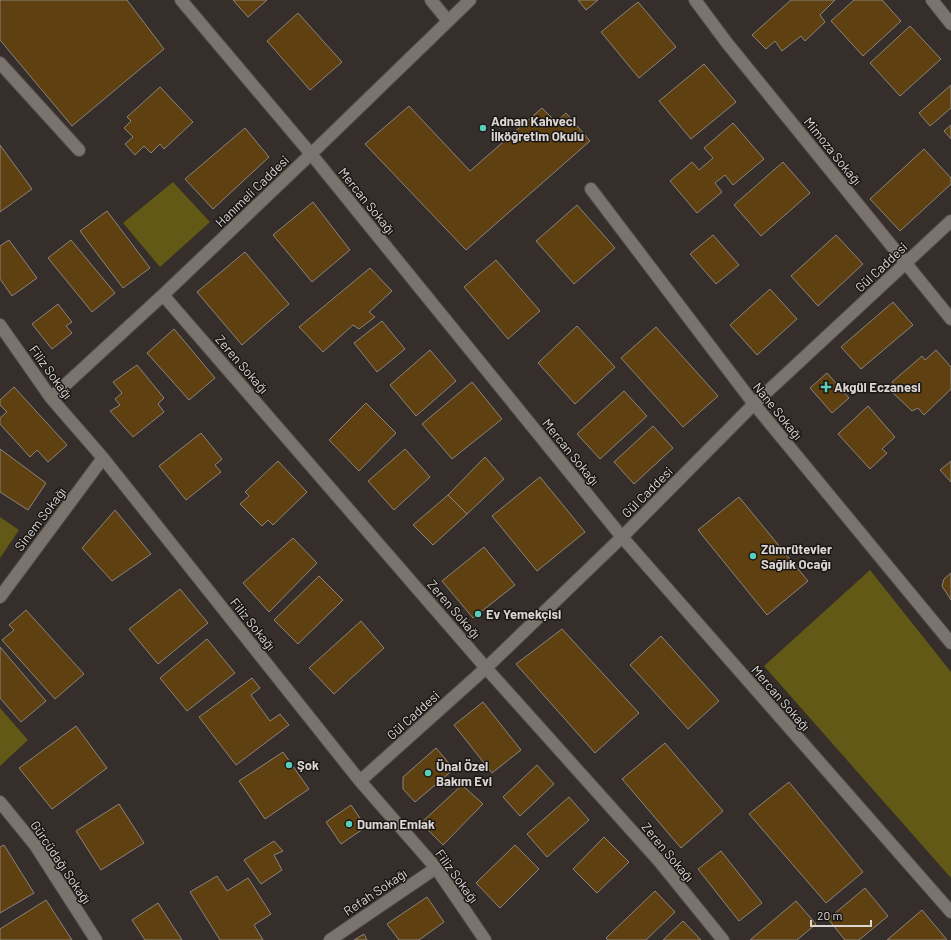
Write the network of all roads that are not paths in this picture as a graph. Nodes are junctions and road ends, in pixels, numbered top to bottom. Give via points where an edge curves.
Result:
1 (181, 0) edge
2 (431, 0) edge
3 (470, 0) edge
4 (695, 0) edge
5 (932, 0) edge
6 (448, 21) junction
7 (951, 24) edge
8 (0, 63) edge
9 (79, 150) dead end
10 (311, 154) junction
11 (591, 189) dead end
12 (951, 220) edge
13 (906, 263) junction
14 (164, 295) junction
15 (951, 319) edge
16 (0, 325) edge
17 (51, 398) junction
18 (754, 404) junction
19 (103, 458) junction
20 (622, 537) junction
21 (0, 597) edge
22 (951, 643) edge
23 (486, 668) junction
24 (360, 781) junction
25 (0, 802) edge
26 (436, 868) junction
27 (951, 912) edge
28 (96, 940) edge
29 (330, 940) edge
30 (484, 940) edge
31 (723, 940) edge

1 - 10 street, Mercan Sokağı
2 - 6 street
3 - 6 street, Hanımeli Caddesi
4 - 13 street, Mimoza Sokağı
5 - 7 street
6 - 10 street, Hanımeli Caddesi
8 - 9 street
10 - 14 street, Hanımeli Caddesi
10 - 20 street, Mercan Sokağı
11 - 18 street, Nane Sokağı
12 - 13 street, Gül Caddesi
13 - 15 street, Mimoza Sokağı
13 - 18 street, Gül Caddesi
14 - 17 street, Hanımeli Caddesi
14 - 23 street, Zeren Sokağı
16 - 17 street, Filiz Sokağı
17 - 19 street, Filiz Sokağı
18 - 20 street, Gül Caddesi
18 - 22 street, Nane Sokağı
19 - 21 street, Sinem Sokağı
19 - 24 street, Filiz Sokağı
20 - 23 street, Gül Caddesi
20 - 27 street, Mercan Sokağı
23 - 24 street, Gül Caddesi
23 - 31 street, Zeren Sokağı via 659,861
24 - 26 street, Filiz Sokağı
25 - 28 street, Gürcüdağı Sokağı via 35,845
26 - 29 street, Refah Sokağı
26 - 30 street, Filiz Sokağı

